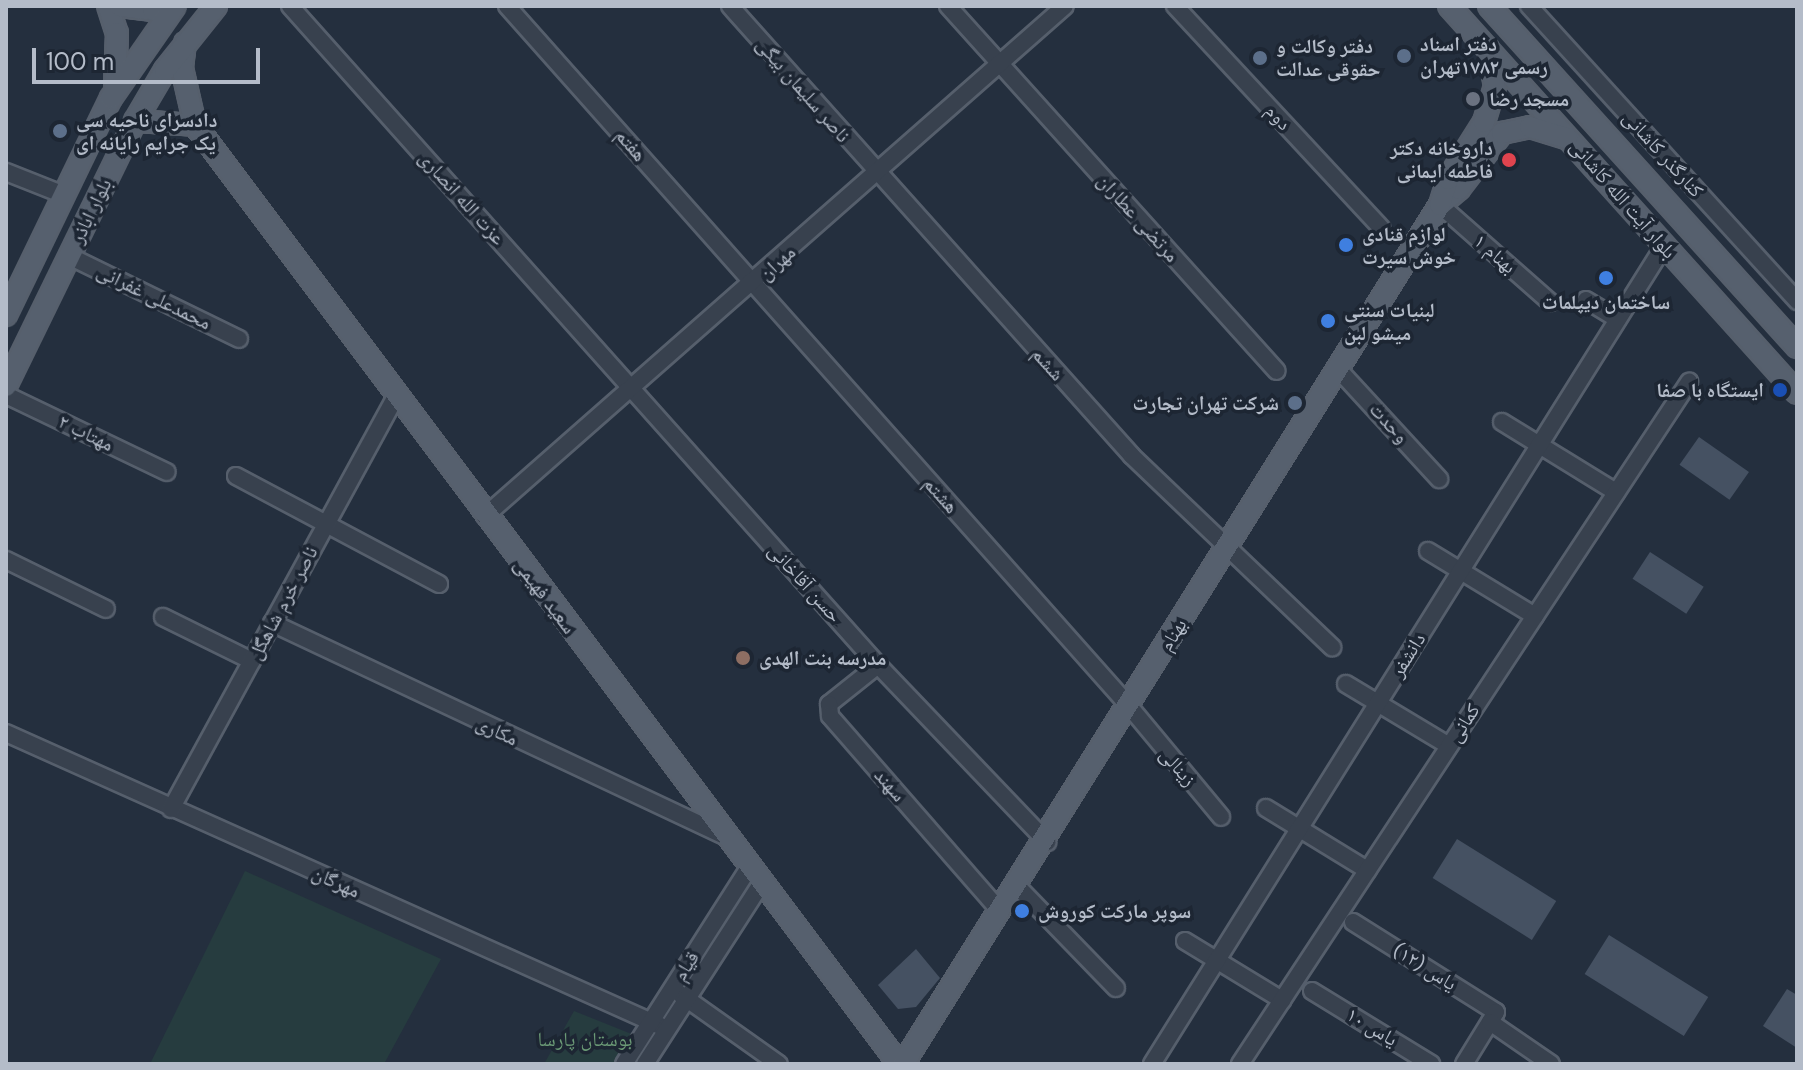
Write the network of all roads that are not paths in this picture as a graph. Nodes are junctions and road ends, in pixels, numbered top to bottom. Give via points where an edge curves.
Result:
1 (108, 6) edge
2 (120, 6) edge
3 (174, 6) edge
4 (216, 6) edge
5 (290, 6) edge
6 (507, 6) edge
7 (730, 6) edge
8 (948, 6) edge
9 (1065, 6) edge
10 (1175, 6) edge
11 (1449, 6) edge
12 (1489, 6) edge
13 (1529, 6) edge
14 (185, 43) junction
15 (1488, 49) junction
16 (1000, 64) junction
17 (111, 98) junction
18 (135, 121) junction
19 (195, 125) junction
20 (1493, 127) junction
21 (1571, 139) junction
22 (6, 172) edge
23 (877, 175) junction
24 (64, 195) junction
25 (1440, 205) junction
26 (1381, 228) dead end
27 (1664, 246) junction
28 (69, 256) junction
29 (754, 284) junction
30 (1586, 300) dead end
31 (1797, 301) edge
32 (1550, 302) dead end
33 (6, 315) edge
34 (1618, 319) junction
35 (1794, 336) edge
36 (239, 339) dead end
37 (1337, 368) junction
38 (1277, 371) dead end
39 (1689, 382) dead end
40 (6, 386) edge
41 (634, 390) junction
42 (1797, 393) edge
43 (6, 395) edge
44 (395, 398) junction
45 (1502, 422) dead end
46 (1539, 445) junction
47 (167, 472) dead end
48 (236, 476) dead end
49 (1439, 479) dead end
50 (1616, 492) junction
51 (485, 516) junction
52 (326, 524) junction
53 (1227, 546) junction
54 (1428, 551) dead end
55 (6, 560) edge
56 (1461, 571) junction
57 (439, 584) dead end
58 (106, 609) dead end
59 (1535, 616) junction
60 (163, 617) dead end
61 (272, 623) junction
62 (1332, 647) dead end
63 (252, 661) junction
64 (878, 665) junction
65 (1346, 684) dead end
66 (1378, 704) junction
67 (1132, 712) junction
68 (6, 733) edge
69 (1449, 746) junction
70 (1266, 808) dead end
71 (171, 809) junction
72 (1221, 817) dead end
73 (1300, 828) junction
74 (723, 835) junction
75 (1047, 842) junction
76 (1367, 870) junction
77 (755, 876) junction
78 (1017, 886) junction
79 (1000, 911) junction
80 (1353, 922) dead end
81 (1185, 941) dead end
82 (1217, 960) junction
83 (1116, 988) dead end
84 (672, 989) junction
85 (1312, 991) dead end
86 (687, 999) junction
87 (1282, 1000) junction
88 (1493, 1017) junction
89 (651, 1022) junction
90 (667, 1029) junction
91 (624, 1064) edge
92 (645, 1064) edge
93 (779, 1064) edge
94 (901, 1064) edge
95 (1152, 1064) edge
96 (1240, 1064) edge
97 (1431, 1064) edge
98 (1464, 1064) edge
99 (1551, 1064) edge

1 - 17 main road via 119,66
2 - 3 main road
3 - 17 main road, بلوار اباذر
4 - 14 main road, بلوار اباذر
5 - 41 street, عزت الله انصاری
6 - 29 street, هفتم
7 - 23 street, ناصر سلیمان بیگی
8 - 16 street, مرتضی عطاران
9 - 16 street, مهران
10 - 26 street, دوم
11 - 15 main road, بلوار آیت الله کاشانی
12 - 35 main road, بلوار آیت الله کاشانی
13 - 31 street, کنارگذر کاشانی
14 - 18 main road, بلوار اباذر
14 - 19 main road via 182,68
15 - 20 main road, بهنام via 1495,87
15 - 21 main road, بلوار آیت الله کاشانی
16 - 23 street, مهران
16 - 38 street, مرتضی عطاران
17 - 24 main road, بلوار اباذر
18 - 19 main road
18 - 28 main road, بلوار اباذر
19 - 44 main road, سعید فهیمی
20 - 21 main road via 1530,127
20 - 25 main road, بهنام via 1448,179
21 - 27 main road, بلوار آیت الله کاشانی
22 - 24 street
23 - 29 street, مهران
23 - 53 street, ششم via 1132,456
24 - 33 main road, بلوار اباذر
25 - 32 street, بهنام ۱
25 - 37 main road, بهنام
27 - 34 street, دانشفر
27 - 42 main road, بلوار آیت الله کاشانی
28 - 36 street, محمدعلی غفرانی
28 - 40 main road, بلوار اباذر
29 - 41 street, مهران
29 - 67 street, هشتم
30 - 34 street
34 - 46 street, دانشفر
37 - 49 street, وحدت
37 - 53 main road, بهنام
39 - 50 street, کمانی
41 - 51 street, مهران
41 - 64 street, حسن آقاخانی
43 - 47 street, مهتاب ۲
44 - 51 main road, سعید فهیمی
44 - 52 street, ناصر خرم شاهگل
45 - 46 street
46 - 50 street
46 - 56 street, دانشفر
48 - 52 street
50 - 59 street, کمانی
51 - 74 main road, سعید فهیمی
52 - 57 street
52 - 61 street, ناصر خرم شاهگل
53 - 62 street, ششم
53 - 67 main road, بهنام
54 - 56 street
55 - 58 street
56 - 59 street
56 - 66 street, دانشفر
59 - 69 street, کمانی
60 - 63 street
61 - 63 street, ناصر خرم شاهگل
61 - 74 street, مکاری
63 - 71 street, ناصر خرم شاهگل
64 - 75 street, حسن آقاخانی
64 - 79 street, سهند via 829,704 830,716
65 - 66 street
66 - 69 street
66 - 73 street, دانشفر
67 - 72 street, زینالی
67 - 75 main road, بهنام
68 - 71 street, مهرگان
69 - 76 street, کمانی
70 - 73 street
71 - 89 street, مهرگان
73 - 76 street
73 - 82 street, دانشفر
74 - 77 main road, سعید فهیمی
75 - 78 main road, بهنام
76 - 87 street, کمانی
77 - 84 street, قیام
77 - 86 street, قیام
77 - 94 main road, سعید فهیمی
78 - 79 main road, بهنام
78 - 83 street
79 - 94 main road, بهنام
80 - 88 street, یاس (۱۲)
81 - 82 street
82 - 87 street
82 - 95 street, دانشفر
84 - 86 street
84 - 89 street, قیام
85 - 97 street, یاس ۱۰
86 - 90 street, قیام
86 - 93 street
87 - 96 street, کمانی
88 - 98 street
88 - 99 street, یاس (۱۲)
89 - 90 street, مهرگان
89 - 91 street, قیام
90 - 92 street, قیام

